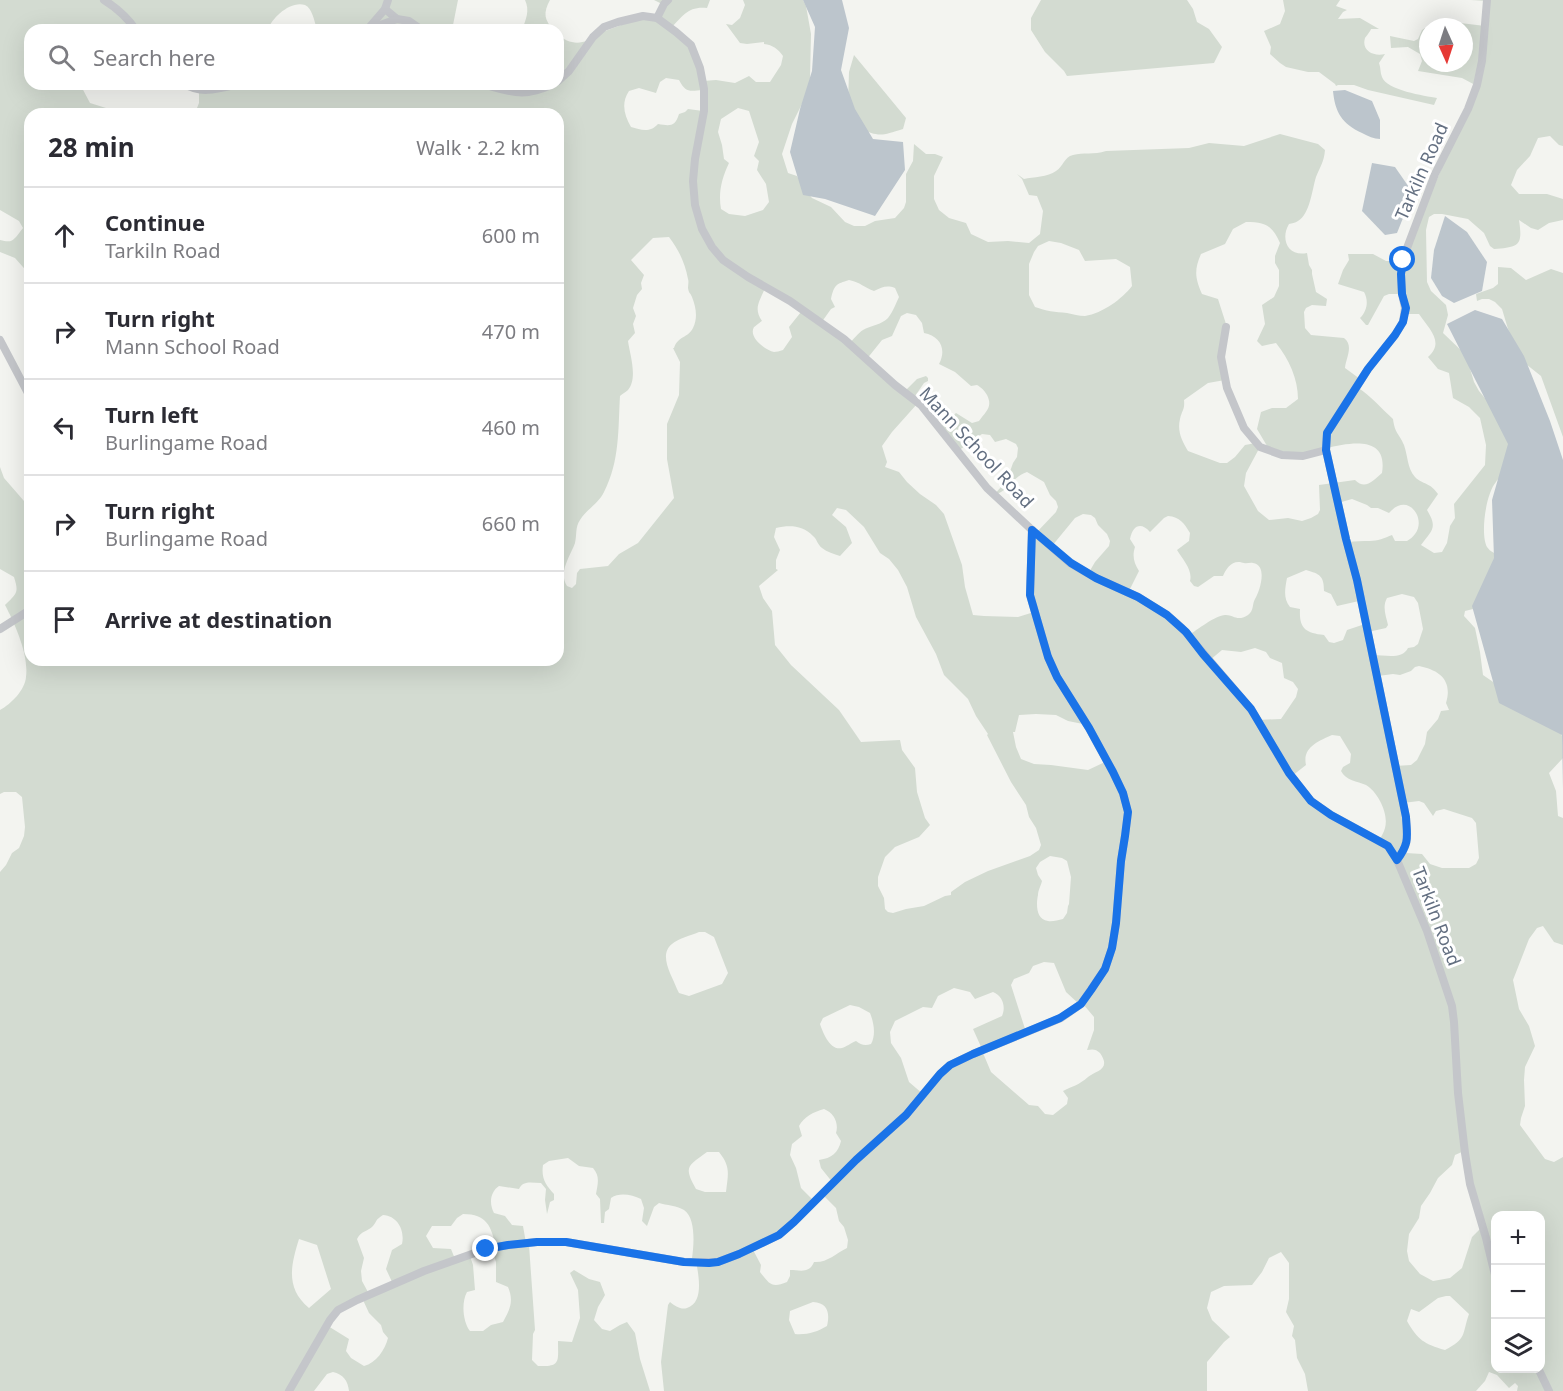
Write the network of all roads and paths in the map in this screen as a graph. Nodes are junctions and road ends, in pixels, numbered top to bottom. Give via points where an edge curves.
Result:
1 (104, 0) edge
2 (668, 0) edge
3 (1487, 0) edge
4 (387, 5) edge
5 (657, 18) junction
6 (397, 19) junction
7 (132, 24) edge
8 (373, 24) edge
9 (384, 24) edge
10 (413, 24) edge
11 (564, 76) edge
12 (503, 90) edge
13 (538, 90) edge
14 (1226, 327) dead end
15 (0, 340) edge
16 (24, 386) edge
17 (1326, 450) junction
18 (1032, 530) junction
19 (24, 614) edge
20 (0, 629) edge
21 (1397, 860) junction
22 (1493, 1265) edge
23 (1540, 1373) edge
24 (289, 1391) edge
25 (1549, 1391) edge

1 - 7 street
2 - 5 street
3 - 17 street, Tarkiln Road via 1477,85 1435,174 1404,256 1403,322 1327,433
4 - 6 street
4 - 8 street
5 - 11 street via 643,16 604,27
5 - 18 street, Mann School Road via 691,45 700,68 704,111 693,181 702,230 712,247 723,260 844,339 921,405 987,488
6 - 9 street
6 - 10 street
12 - 13 street
14 - 17 street via 1221,357 1227,388 1244,428 1260,447 1282,455 1303,456
15 - 16 street
17 - 21 street, Tarkiln Road via 1406,817 1407,842
18 - 21 street, Mann School Road via 1071,563 1138,597 1186,632 1251,709 1289,773 1311,801 1388,846
18 - 24 street via 1030,595 1048,657 1113,772 1128,812 1112,948 1105,969 1081,1004 1060,1018 950,1065 906,1115 794,1222 767,1242 709,1263 566,1242 486,1249 424,1271 338,1310
19 - 20 street
21 - 22 street, Tarkiln Road via 1431,940 1452,1006 1466,1163
23 - 25 street

